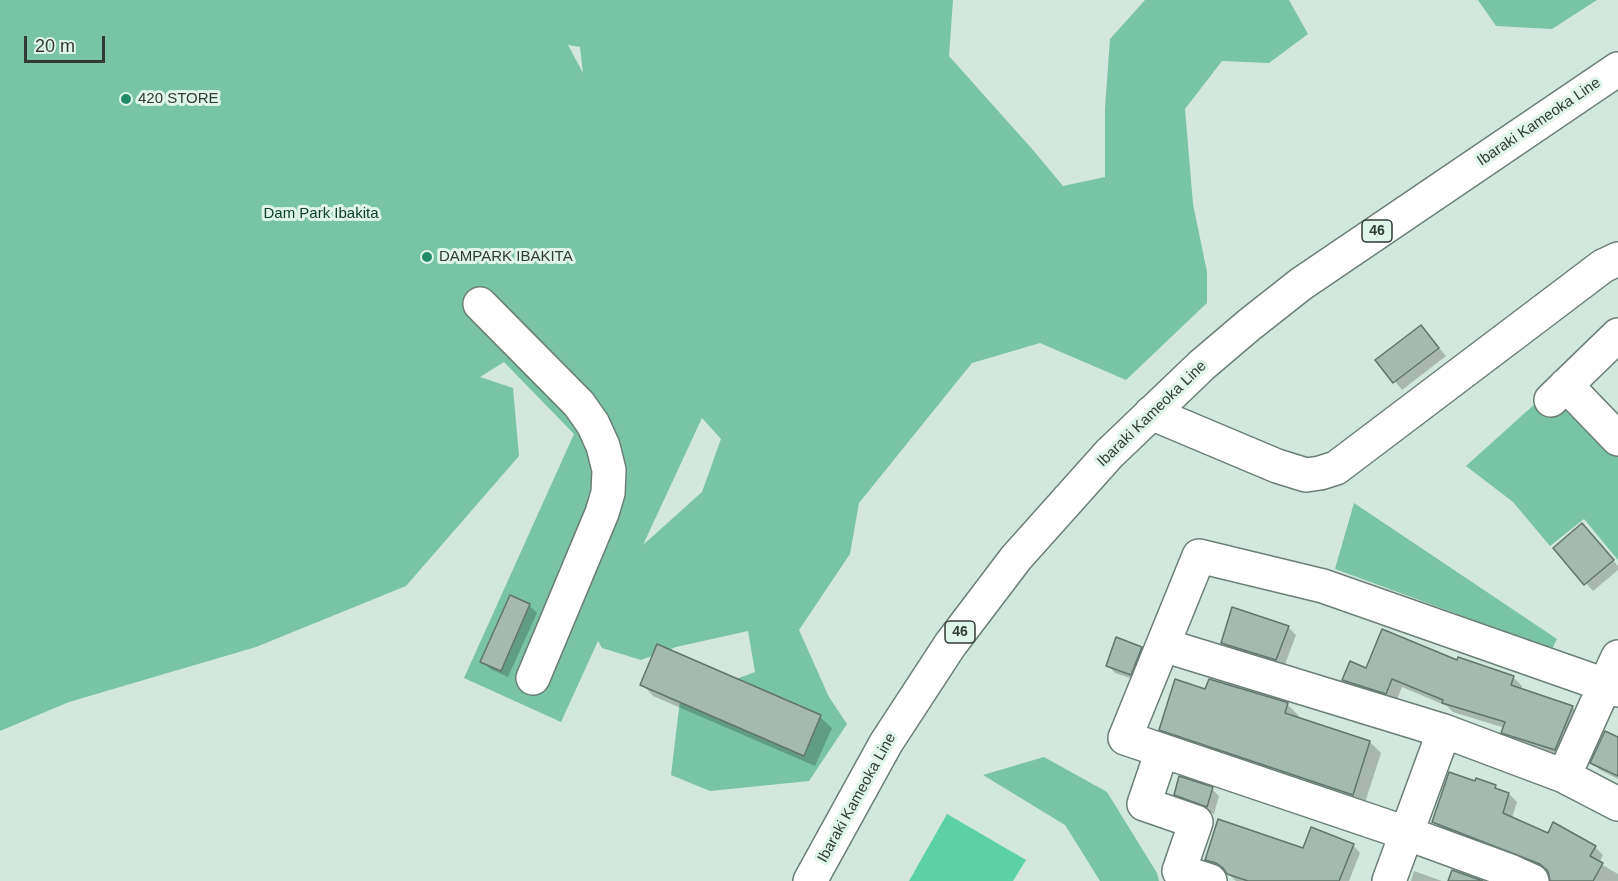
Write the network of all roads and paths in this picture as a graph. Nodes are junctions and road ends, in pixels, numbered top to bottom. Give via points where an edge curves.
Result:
1 (1618, 69) edge
2 (1618, 259) edge
3 (480, 304) dead end
4 (1618, 335) edge
5 (1151, 413) junction
6 (1618, 439) edge
7 (1163, 645) junction
8 (1614, 677) edge
9 (533, 678) dead end
10 (1444, 731) junction
11 (1162, 751) junction
12 (1564, 776) junction
13 (1618, 804) edge
14 (1406, 833) junction
15 (1516, 878) edge
16 (810, 881) edge
17 (1210, 881) edge
18 (1389, 881) edge

1 - 5 street, Ibaraki Kameoka Line / 46 via 1301,284
2 - 5 street via 1603,266 1336,468 1306,475
3 - 9 street via 579,404 603,446 609,470 602,513
4 - 6 street via 1558,392
5 - 16 street, Ibaraki Kameoka Line / 46 via 1052,515 968,620 886,743
7 - 8 street via 1199,556 1323,586
7 - 10 street
7 - 11 street via 1125,738
8 - 12 street
10 - 12 street
10 - 14 street
11 - 14 street
11 - 17 street via 1144,804 1196,822 1179,871
12 - 13 street
14 - 15 street
14 - 18 street

